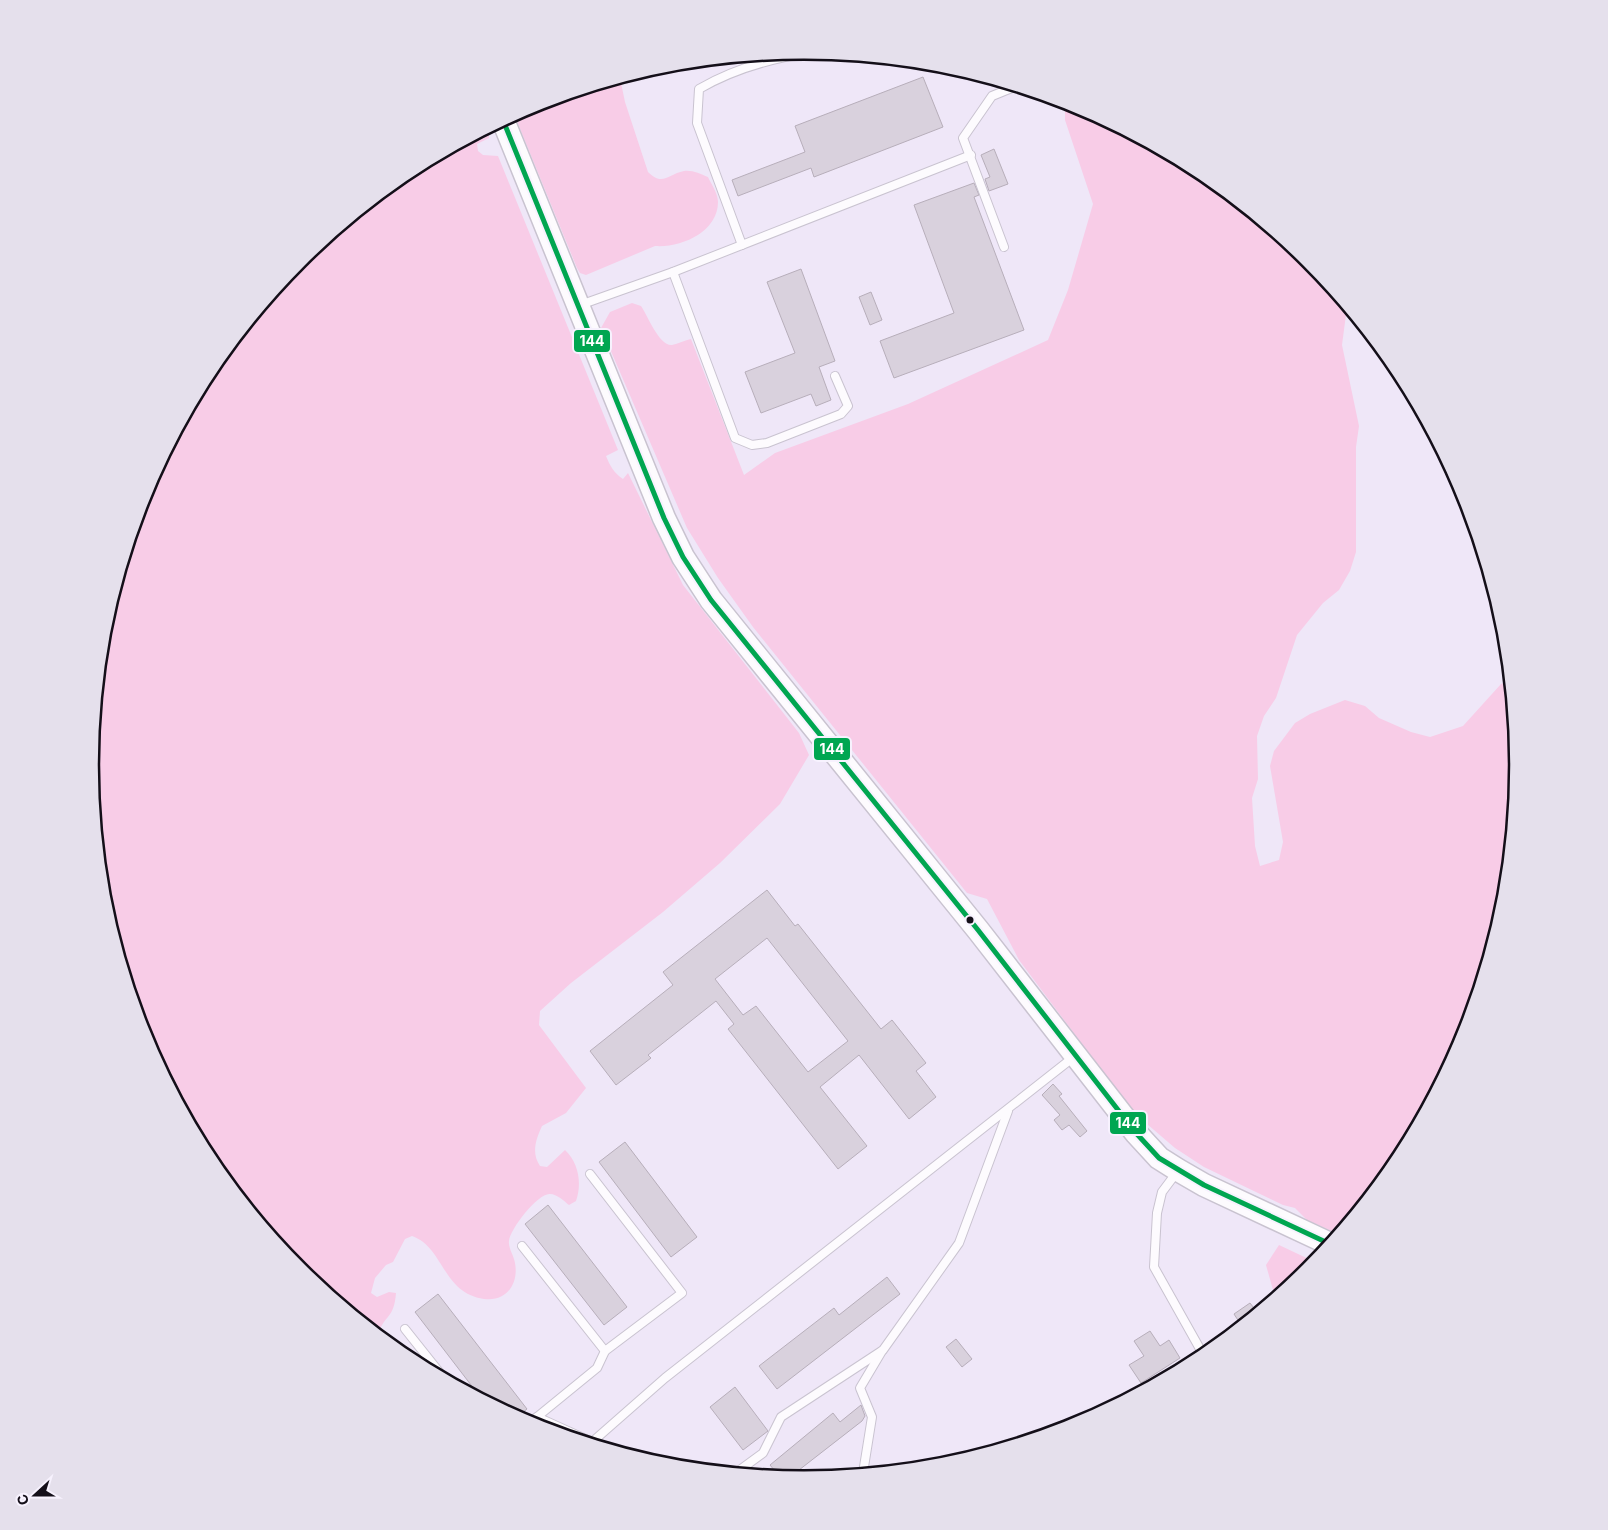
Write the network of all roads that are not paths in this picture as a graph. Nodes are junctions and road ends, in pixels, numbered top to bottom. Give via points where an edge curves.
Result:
1 (760, 62) edge
2 (1006, 90) edge
3 (506, 127) edge
4 (971, 155) junction
5 (742, 245) junction
6 (1004, 247) dead end
7 (673, 272) junction
8 (578, 305) junction
9 (835, 376) dead end
10 (1076, 1055) junction
11 (1009, 1109) junction
12 (1178, 1170) junction
13 (590, 1174) dead end
14 (1324, 1241) edge
15 (522, 1246) dead end
16 (405, 1329) dead end
17 (1200, 1348) edge
18 (883, 1350) junction
19 (605, 1351) junction
20 (433, 1365) edge
21 (538, 1417) joint
22 (545, 1420) edge
23 (595, 1438) edge
24 (744, 1467) edge
25 (863, 1467) edge

1 - 5 lane via 722,75 699,89 697,122
2 - 4 lane via 992,96 963,138
3 - 8 main road
4 - 5 lane
4 - 6 lane
5 - 7 lane
7 - 8 lane
7 - 9 lane via 734,438 752,445 768,443 841,414 848,406
8 - 10 main road via 664,518 683,557 711,600
10 - 11 lane
10 - 12 main road via 1136,1133 1159,1158
11 - 18 lane via 959,1243
11 - 23 lane via 665,1378
12 - 14 main road
12 - 17 lane via 1162,1192 1157,1213 1154,1267
13 - 19 lane via 682,1292
15 - 19 lane
16 - 20 lane
18 - 24 lane via 781,1417 763,1453
18 - 25 lane via 860,1388 872,1417
19 - 21 lane via 597,1368
21 - 22 lane

